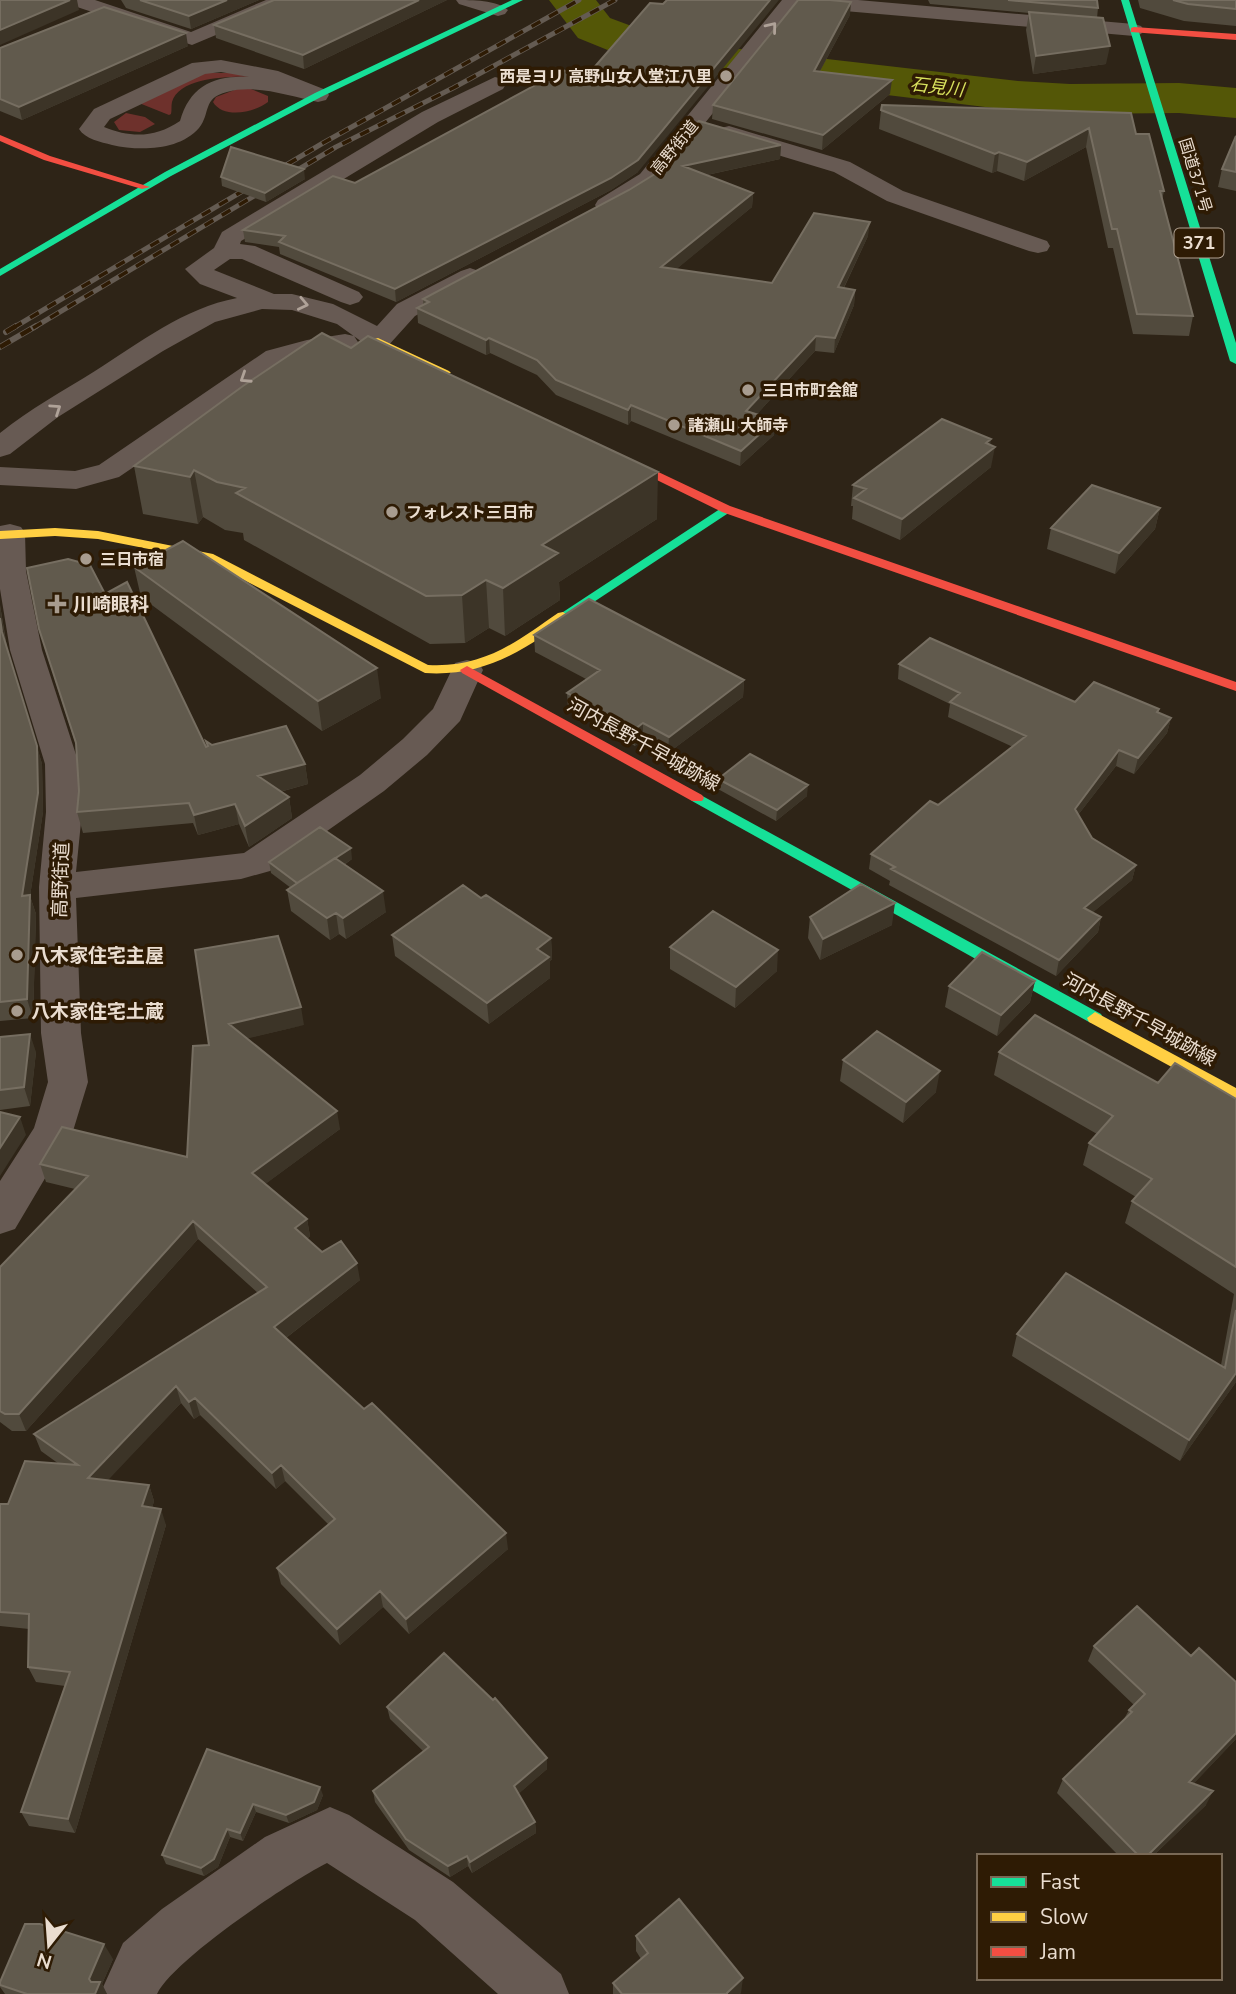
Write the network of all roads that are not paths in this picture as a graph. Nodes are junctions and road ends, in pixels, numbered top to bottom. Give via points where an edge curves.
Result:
1 (125, 0) edge
2 (283, 0) edge
3 (466, 0) edge
4 (519, 0) edge
5 (793, 0) edge
6 (1125, 0) edge
7 (78, 10) edge
8 (104, 10) junction
9 (498, 10) junction
10 (1134, 30) junction
11 (1236, 37) edge
12 (495, 84) dead end
13 (318, 95) junction
14 (694, 123) junction
15 (0, 138) edge
16 (145, 187) junction
17 (589, 214) edge
18 (1038, 246) dead end
19 (224, 252) junction
20 (487, 267) edge
21 (0, 273) edge
22 (272, 328) junction
23 (378, 341) junction
24 (1236, 360) edge
25 (464, 382) edge
26 (0, 448) edge
27 (601, 449) edge
28 (0, 476) edge
29 (726, 509) junction
30 (5, 534) edge
31 (467, 670) junction
32 (1236, 687) edge
33 (57, 887) junction
34 (1236, 1096) edge
35 (0, 1217) edge
36 (128, 1994) edge
37 (541, 1994) edge

1 - 8 street
2 - 8 street via 192,39
3 - 9 street
4 - 9 main road
5 - 10 street
14 -> 5 street, 高野街道
6 - 10 main road, 国道371号 / 371
7 - 8 street
9 - 13 main road
10 - 11 main road
10 - 24 main road, 国道371号 / 371
12 - 19 street via 430,117 232,237
13 - 13 street via 259,83 209,90 191,111 190,124 154,144 127,142 90,129 102,114 200,68 261,72
13 - 16 main road
14 - 17 street, 高野街道 via 648,178
14 - 18 street via 842,167 895,197
15 - 16 main road via 47,158
16 - 21 main road
19 - 22 street via 198,269
19 - 23 street via 246,250 377,310
20 - 23 street via 407,310
22 - 23 street via 344,342
22 -> 23 street via 302,302 366,328
26 -> 22 street via 178,331 232,304
22 -> 28 street via 266,364 109,471 76,480
23 - 25 main road
27 - 29 main road
29 - 31 main road via 493,662
29 - 32 main road
30 - 31 main road, 河内長野千早城跡線 via 109,536 209,556 425,669
30 - 33 street, 高野街道 via 26,650 62,764 64,812
31 - 33 street via 448,714 415,747 372,783 257,862
31 - 34 main road, 河内長野千早城跡線
33 - 35 street, 高野街道 via 42,1034 68,1082 53,1131
36 - 37 street via 143,1963 182,1929 284,1856 330,1834 434,1901

